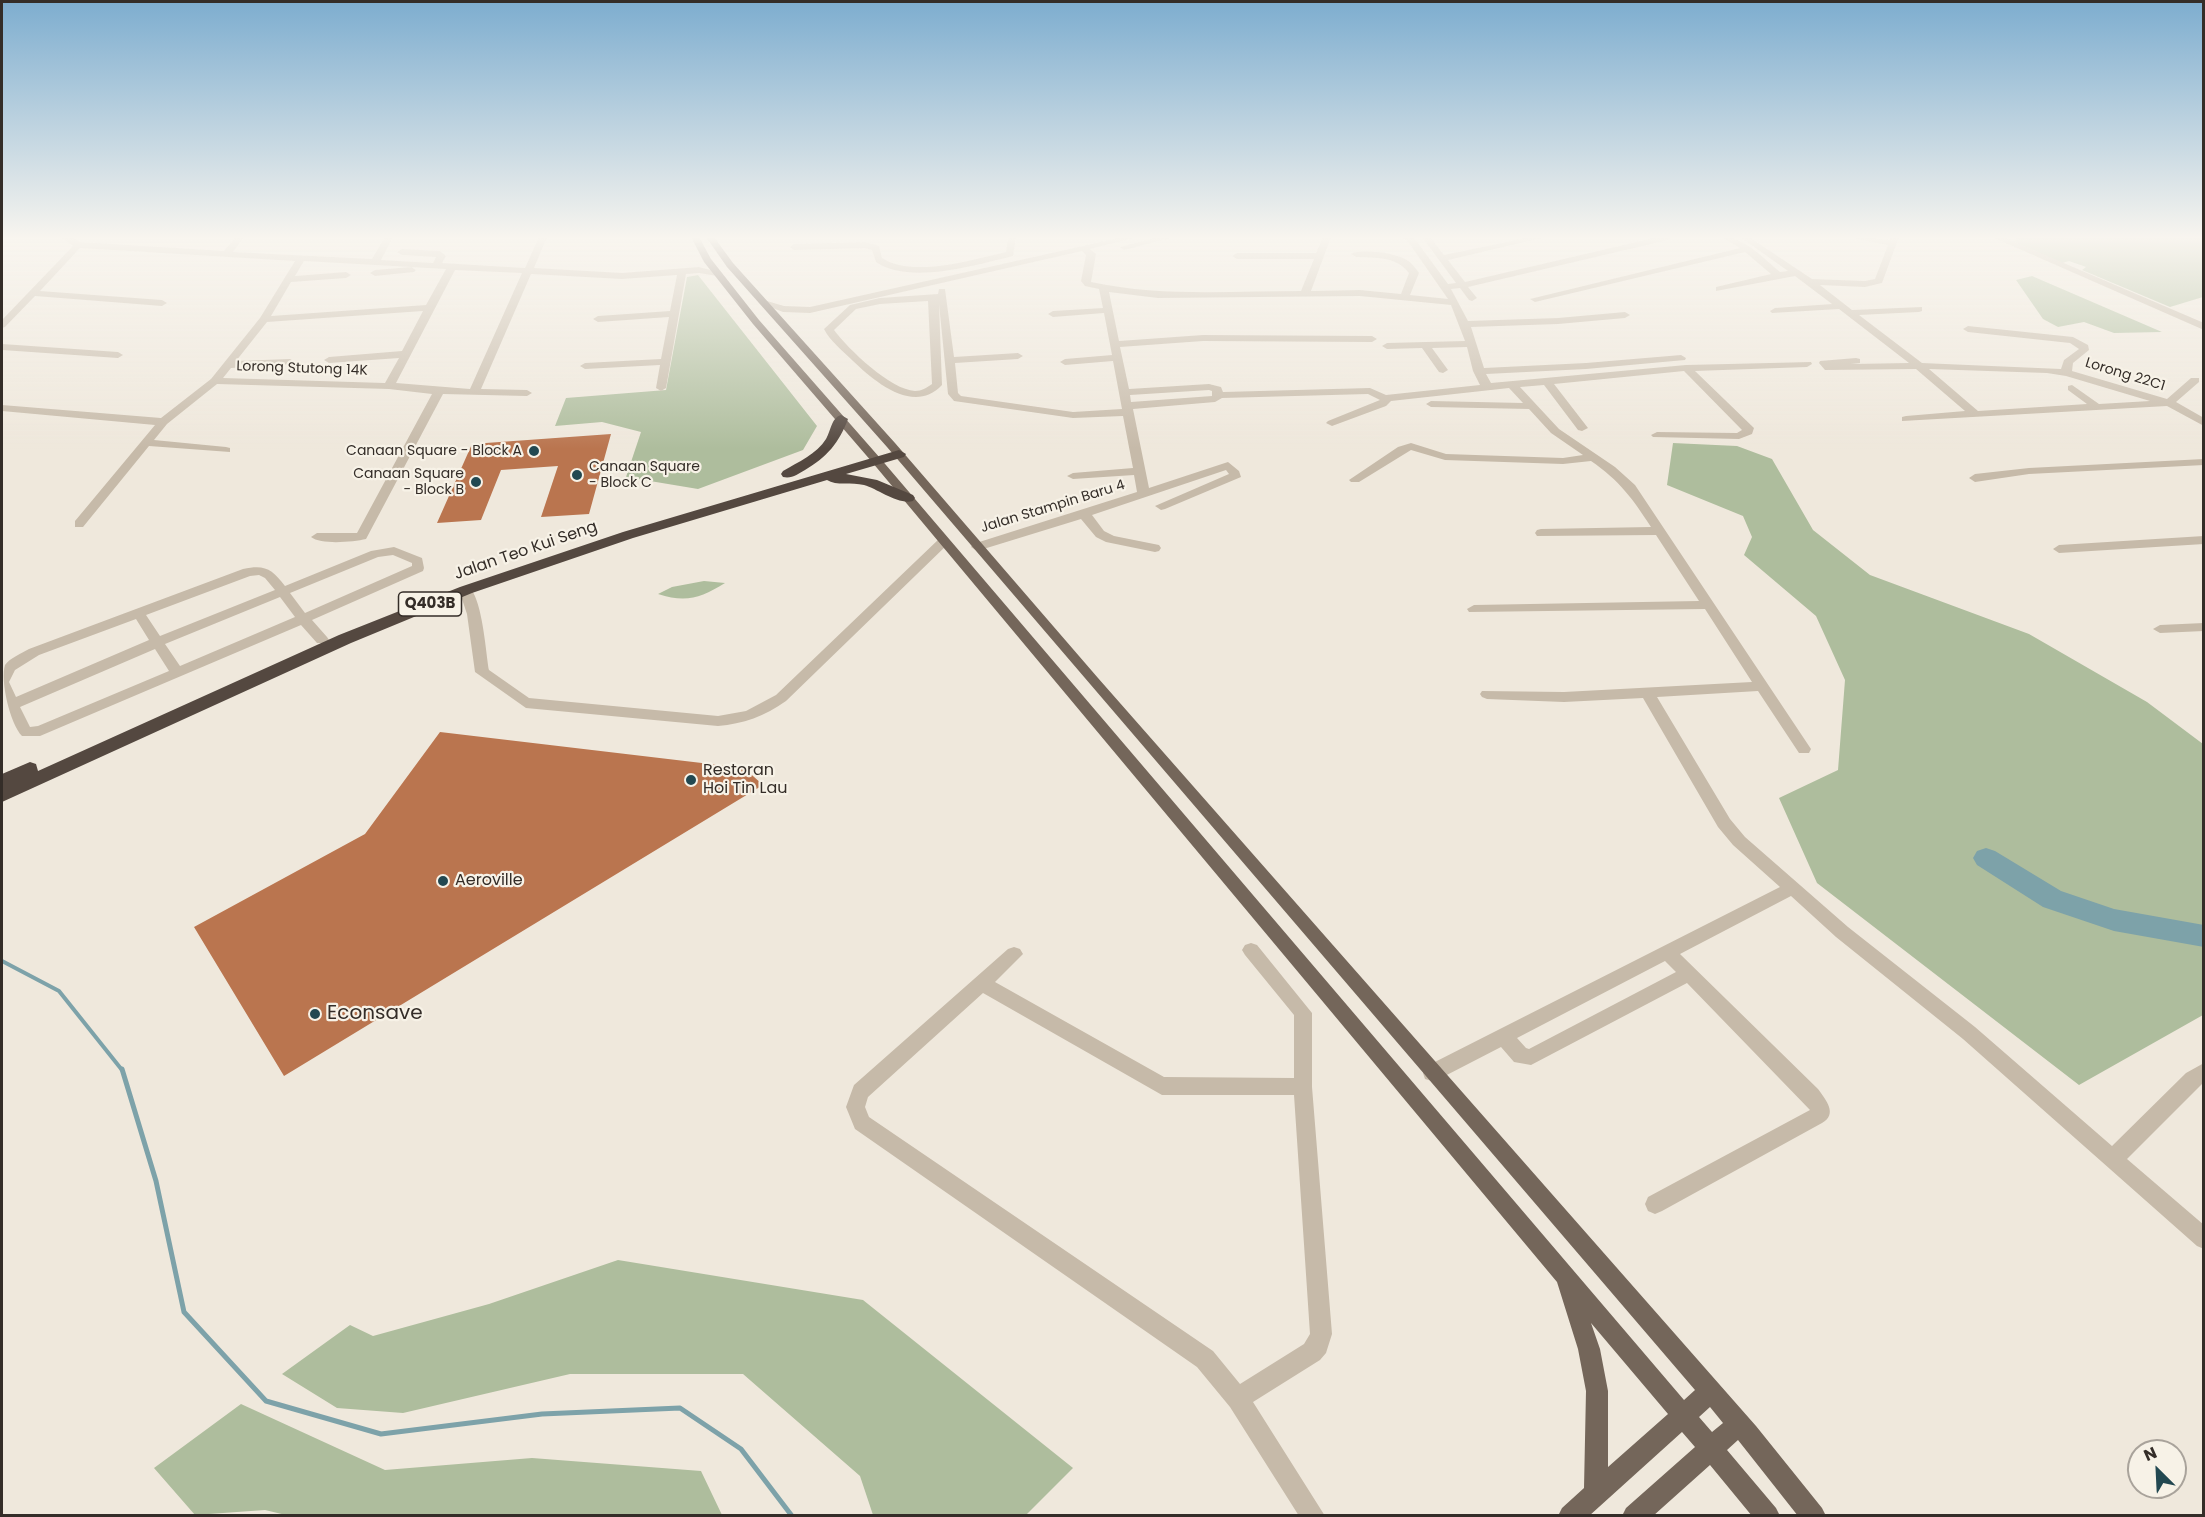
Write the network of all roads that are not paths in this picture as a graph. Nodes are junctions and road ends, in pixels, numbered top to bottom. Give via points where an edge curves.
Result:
1 (18, 308) edge
2 (271, 308) edge
3 (431, 308) joint
4 (511, 308) edge
5 (676, 308) edge
6 (747, 308) edge
7 (770, 308) edge
8 (779, 308) edge
9 (820, 308) edge
10 (852, 308) edge
11 (932, 308) edge
12 (944, 308) edge
13 (1456, 308) edge
14 (1843, 308) edge
15 (2160, 308) edge
16 (1919, 309) dead end
17 (810, 310) junction
18 (1109, 310) joint
19 (1846, 310) junction
20 (1775, 311) dead end
21 (675, 314) junction
22 (1053, 314) dead end
23 (1625, 315) dead end
24 (264, 319) junction
25 (597, 319) dead end
26 (1465, 324) junction
27 (2, 325) edge
28 (2204, 327) edge
29 (788, 328) junction
30 (1968, 328) dead end
31 (1372, 339) dead end
32 (1115, 344) junction
33 (1469, 344) junction
34 (1387, 345) dead end
35 (1425, 345) junction
36 (2, 347) edge
37 (406, 354) junction
38 (118, 356) dead end
39 (1018, 356) dead end
40 (1118, 358) junction
41 (329, 360) dead end
42 (950, 360) junction
43 (290, 362) dead end
44 (666, 362) junction
45 (1065, 362) dead end
46 (1856, 362) dead end
47 (1684, 363) junction
48 (1807, 364) dead end
49 (226, 365) junction
50 (585, 366) dead end
51 (1919, 366) junction
52 (1443, 370) dead end
53 (1478, 371) junction
54 (2067, 374) junction
55 (2195, 380) dead end
56 (215, 381) junction
57 (1547, 382) junction
58 (1512, 385) junction
59 (389, 386) junction
60 (1487, 387) junction
61 (661, 388) dead end
62 (2072, 388) dead end
63 (439, 391) junction
64 (474, 392) junction
65 (1125, 392) junction
66 (527, 393) dead end
67 (1219, 395) junction
68 (1385, 398) junction
69 (1431, 404) dead end
70 (2169, 404) junction
71 (1530, 406) junction
72 (2, 408) edge
73 (2098, 408) junction
74 (1128, 409) junction
75 (1975, 414) junction
76 (841, 418) junction
77 (1906, 419) dead end
78 (163, 422) junction
79 (1332, 423) dead end
80 (2204, 423) edge
81 (1582, 428) dead end
82 (1657, 435) dead end
83 (148, 443) junction
84 (226, 450) dead end
85 (895, 450) junction
86 (872, 455) junction
87 (1593, 457) junction
88 (2204, 462) edge
89 (1140, 471) junction
90 (1073, 476) dead end
91 (1975, 478) dead end
92 (791, 479) junction
93 (1355, 480) dead end
94 (1144, 495) junction
95 (908, 498) junction
96 (1161, 506) dead end
97 (1084, 514) junction
98 (79, 524) dead end
99 (1658, 531) junction
100 (1541, 533) dead end
101 (317, 537) dead end
102 (2204, 540) edge
103 (944, 541) junction
104 (977, 546) junction
105 (1155, 548) dead end
106 (2059, 549) dead end
107 (466, 590) junction
108 (281, 592) junction
109 (1709, 605) junction
110 (1474, 609) dead end
111 (138, 612) junction
112 (303, 619) junction
113 (2204, 627) edge
114 (2160, 630) dead end
115 (322, 640) junction
116 (158, 642) junction
117 (177, 673) junction
118 (2, 683) edge
119 (1762, 686) junction
120 (1647, 693) junction
121 (1487, 694) dead end
122 (11, 705) junction
123 (1804, 749) dead end
124 (2, 781) edge
125 (2, 795) edge
126 (1792, 888) junction
127 (1251, 950) dead end
128 (1667, 952) junction
129 (1014, 954) dead end
130 (1688, 974) junction
131 (983, 984) junction
132 (1503, 1036) junction
133 (2204, 1071) edge
134 (1432, 1072) junction
135 (1303, 1087) junction
136 (2113, 1159) junction
137 (1655, 1204) dead end
138 (2204, 1239) edge
139 (1564, 1275) junction
140 (1710, 1392) junction
141 (1238, 1399) junction
142 (1683, 1416) junction
143 (1739, 1424) junction
144 (1710, 1448) junction
145 (1596, 1492) junction
146 (1313, 1515) edge
147 (1570, 1515) edge
148 (1634, 1515) edge
149 (1767, 1515) edge
150 (1814, 1515) edge

1 - 27 street
2 - 24 street
3 - 24 street
3 - 37 street
4 - 64 street
5 - 21 street
6 - 76 main road
7 - 29 main road
8 - 17 street
9 - 17 street
10 - 11 street via 829,329 831,333 873,374 899,390 924,393 937,385
12 - 42 street
13 - 26 street
14 - 19 street
15 - 28 street
16 - 19 street
17 - 29 street via 797,315
18 - 22 street
18 - 32 street, Jalan Stampin Baru 4
19 - 20 street
19 - 51 street
21 - 25 street
21 - 44 street
23 - 26 street
24 - 49 street
26 - 33 street
29 - 85 main road
30 - 54 street, Lorong 22C1 via 2073,340 2084,347 2068,362
31 - 32 street via 1203,338
32 - 40 street, Jalan Stampin Baru 4
33 - 35 street
33 - 53 street
34 - 35 street
35 - 52 street
36 - 38 street
37 - 41 street
37 - 59 street
39 - 42 street
40 - 45 street
40 - 65 street, Jalan Stampin Baru 4
42 - 74 street via 958,399 1073,415
43 - 49 street
44 - 50 street
44 - 61 street
46 - 51 street via 1824,363 1829,368
47 - 48 street
47 - 53 street
47 - 57 street
47 - 82 street via 1748,432 1739,436
49 - 56 street
51 - 54 street
51 - 75 street
53 - 60 street
54 - 70 street, Lorong 22C1
55 - 70 street
56 - 59 street, Lorong Stutong 14K
56 - 78 street
57 - 58 street
57 - 81 street
58 - 60 street
58 - 71 street
59 - 63 street, Lorong Stutong 14K
60 - 68 street
62 - 73 street
63 - 64 street, Lorong Stutong 14K
63 - 101 street via 362,536
64 - 66 street, Lorong Stutong 14K
65 - 67 street via 1209,387
65 - 74 street, Jalan Stampin Baru 4
67 - 68 street via 1370,391
67 - 74 street via 1215,399
68 - 79 street via 1382,404
69 - 71 street
70 - 73 street
70 - 80 street, Lorong 22C1
71 - 87 street via 1555,431
72 - 78 street
73 - 75 street
74 - 89 street, Jalan Stampin Baru 4
75 - 77 street
76 - 86 main road
76 - 92 highway via 835,440
78 - 83 street
83 - 84 street
83 - 98 street
85 - 86 highway, Q403B
85 - 104 main road
86 - 92 highway, Jalan Teo Kui Seng / Q403B
86 - 95 main road
87 - 93 street via 1563,461 1444,457 1411,446
87 - 99 street via 1631,488
88 - 91 street via 2029,471
89 - 90 street
89 - 94 street, Jalan Stampin Baru 4
92 - 95 highway via 855,478
92 - 107 highway, Jalan Teo Kui Seng / Q403B
92 - 115 highway, Jalan Teo Kui Seng via 547,550
94 - 96 street via 1228,465 1235,473 1234,477
94 - 97 street, Jalan Stampin Baru 4
95 - 103 main road
97 - 104 street, Jalan Stampin Baru 4
97 - 105 street via 1100,534 1110,539
99 - 100 street
99 - 109 street
102 - 106 street
103 - 107 street via 781,698 752,715 732,720 526,703 482,672 474,614
103 - 139 main road
104 - 134 main road
107 - 125 highway, Jalan Teo Kui Seng / Q403B via 345,639
108 - 111 street via 270,575 248,572
108 - 112 street
108 - 112 street via 387,551 418,561 418,568
108 - 116 street
109 - 110 street
109 - 119 street
111 - 116 street
111 - 118 street via 34,652 10,667
112 - 115 street
112 - 117 street
113 - 114 street
115 - 124 highway, Jalan Teo Kui Seng
116 - 117 street
116 - 122 street
117 - 122 street via 40,731 27,732
118 - 122 street
119 - 120 street
119 - 123 street
120 - 121 street via 1564,697
120 - 126 street via 1724,823
126 - 128 street
126 - 136 street via 1969,1033
127 - 135 street via 1303,1013
128 - 130 street
128 - 132 street
129 - 131 street
130 - 132 street via 1532,1057 1521,1056
130 - 137 street via 1821,1109 1815,1118
131 - 135 street via 1162,1086
131 - 141 street via 861,1090 855,1107 862,1123 1205,1359
132 - 134 street
133 - 136 street
134 - 140 main road
135 - 141 street via 1321,1334 1312,1352
136 - 138 street
139 - 142 main road
139 - 145 main road via 1588,1349 1597,1392
140 - 142 main road
140 - 143 main road
141 - 146 street
142 - 144 main road
142 - 145 main road
143 - 144 main road
143 - 150 main road
144 - 148 main road
144 - 149 main road
145 - 147 main road

